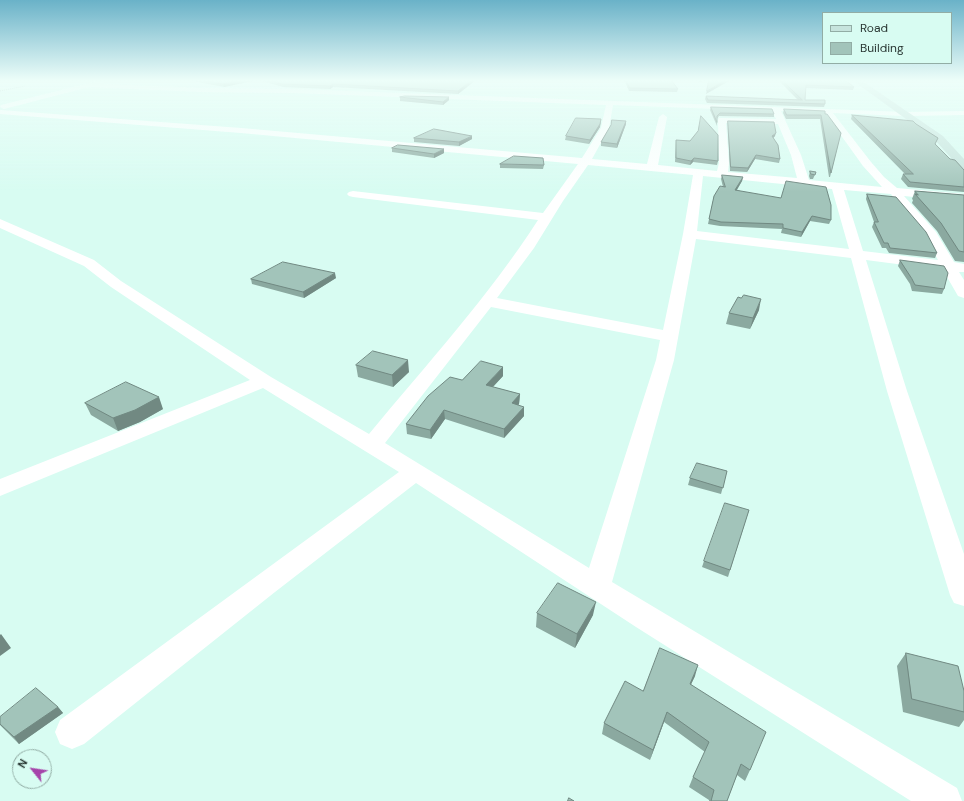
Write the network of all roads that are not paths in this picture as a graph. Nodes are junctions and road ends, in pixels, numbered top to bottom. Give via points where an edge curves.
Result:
1 (74, 117) edge
2 (607, 117) edge
3 (666, 117) edge
4 (779, 117) edge
5 (833, 117) edge
6 (909, 117) edge
7 (710, 120) dead end
8 (722, 120) junction
9 (781, 122) junction
10 (585, 162) junction
11 (964, 166) edge
12 (652, 167) junction
13 (699, 172) junction
14 (722, 174) junction
15 (804, 182) junction
16 (837, 186) junction
17 (894, 191) junction
18 (353, 194) dead end
19 (964, 198) edge
20 (547, 217) junction
21 (0, 223) edge
22 (690, 234) junction
23 (858, 254) junction
24 (948, 266) junction
25 (964, 268) edge
26 (964, 293) edge
27 (487, 301) junction
28 (670, 337) junction
29 (264, 380) junction
30 (372, 445) junction
31 (416, 472) junction
32 (0, 488) edge
33 (597, 587) junction
34 (964, 594) edge
35 (72, 732) dead end
36 (944, 801) edge

1 - 10 street
2 - 10 street via 605,128
3 - 12 street
4 - 9 street
5 - 17 street via 867,164
6 - 11 street via 938,138
7 - 8 street
8 - 9 street
8 - 14 street
9 - 15 street via 796,154
10 - 12 street
10 - 20 street
12 - 13 street
13 - 14 street
13 - 22 street
14 - 15 street
15 - 16 street
16 - 17 street
16 - 23 street
17 - 19 street
17 - 24 street via 931,235
18 - 20 street
20 - 27 street via 528,248
21 - 29 street via 89,263 116,284
22 - 23 street
22 - 28 street
23 - 24 street
23 - 34 street via 897,391
24 - 25 street
24 - 26 street
27 - 28 street
27 - 30 street
28 - 33 street
29 - 30 street
29 - 32 street
30 - 31 street
31 - 33 street
31 - 35 street
33 - 36 street

